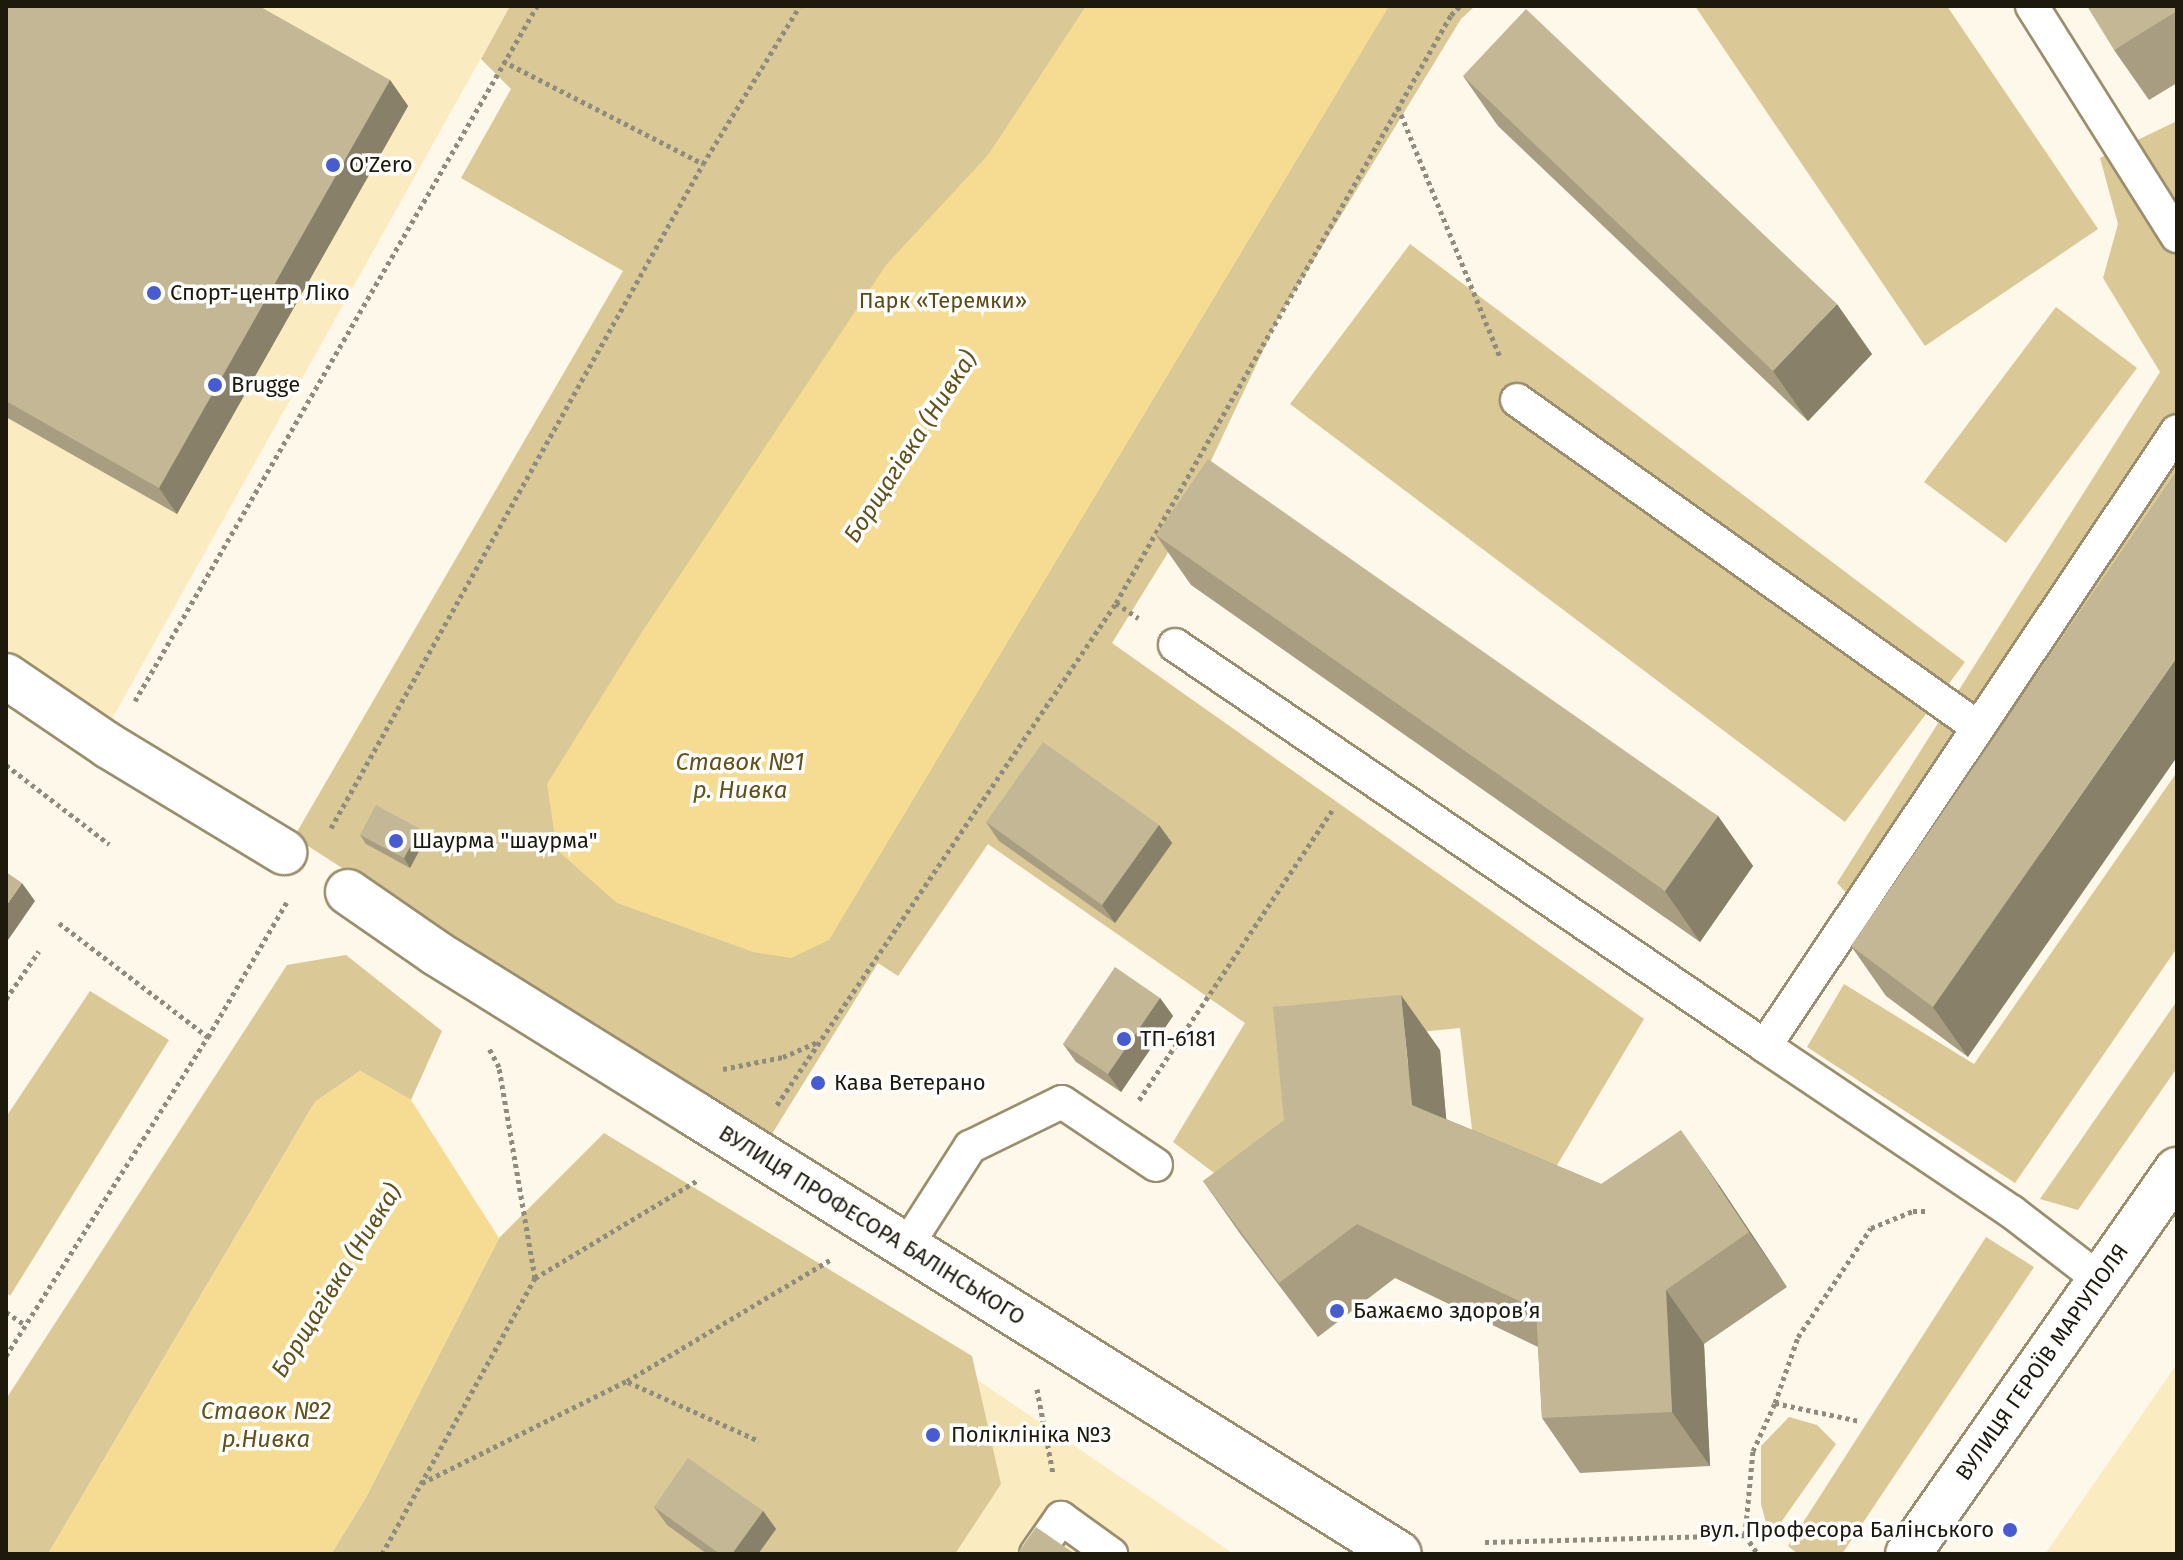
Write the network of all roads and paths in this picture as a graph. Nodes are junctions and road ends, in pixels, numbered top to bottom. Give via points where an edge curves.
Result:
1 (537, 6) edge
2 (800, 6) edge
3 (1460, 6) edge
4 (2032, 6) edge
5 (503, 61) junction
6 (1398, 106) junction
7 (703, 164) junction
8 (2177, 236) edge
9 (1517, 400) joint
10 (2177, 431) edge
11 (1175, 645) dead end
12 (6, 676) edge
13 (1976, 726) junction
14 (109, 746) junction
15 (6, 765) edge
16 (1358, 770) junction
17 (109, 844) dead end
18 (304, 846) joint
19 (348, 892) dead end
20 (290, 897) dead end
21 (59, 923) dead end
22 (39, 951) dead end
23 (6, 999) edge
24 (208, 1037) junction
25 (820, 1041) junction
26 (485, 1042) dead end
27 (1765, 1046) junction
28 (720, 1070) dead end
29 (1114, 1138) junction
30 (749, 1149) junction
31 (1156, 1165) dead end
32 (2177, 1170) edge
33 (2012, 1212) junction
34 (892, 1239) junction
35 (535, 1278) junction
36 (2099, 1279) junction
37 (6, 1312) edge
38 (1025, 1321) junction
39 (25, 1325) junction
40 (6, 1356) edge
41 (627, 1381) junction
42 (1775, 1403) junction
43 (1860, 1421) dead end
44 (759, 1441) dead end
45 (421, 1484) junction
46 (1061, 1518) junction
47 (1745, 1535) junction
48 (1485, 1542) dead end
49 (382, 1554) edge
50 (1036, 1554) edge
51 (1111, 1554) edge
52 (1399, 1554) edge
53 (1758, 1554) edge
54 (1908, 1554) edge

1 - 5 path
2 - 7 path
3 - 6 path
4 - 8 lane
5 - 7 path
5 - 14 path
6 - 9 path
6 - 25 path via 1116,603
7 - 18 path
9 - 13 lane
10 - 13 lane
11 - 16 lane
12 - 14 street
13 - 27 lane
14 - 18 street
15 - 17 path
16 - 27 lane
16 - 29 path
19 - 30 street, ВУЛИЦЯ ПРОФЕСОРА БАЛІНСЬКОГО
20 - 24 path
21 - 24 path
22 - 23 path
24 - 39 path
25 - 28 path via 783,1057
25 - 30 path
26 - 35 path via 499,1067
27 - 33 lane
29 - 31 lane
29 - 34 lane via 1062,1102 970,1147
30 - 34 street, ВУЛИЦЯ ПРОФЕСОРА БАЛІНСЬКОГО
30 - 35 path
32 - 36 street, ВУЛИЦЯ ГЕРОЇВ МАРІУПОЛЯ
33 - 36 lane
33 - 42 path via 1913,1211 1871,1228 1798,1337
34 - 38 street, ВУЛИЦЯ ПРОФЕСОРА БАЛІНСЬКОГО
34 - 41 path
35 - 45 path
36 - 54 street, ВУЛИЦЯ ГЕРОЇВ МАРІУПОЛЯ
37 - 39 path
38 - 46 path
38 - 52 street, ВУЛИЦЯ ПРОФЕСОРА БАЛІНСЬКОГО
39 - 40 path
41 - 44 path
41 - 45 path
42 - 43 path
42 - 47 path via 1753,1451
45 - 49 path
46 - 50 lane
46 - 51 lane
47 - 48 path
47 - 53 path

